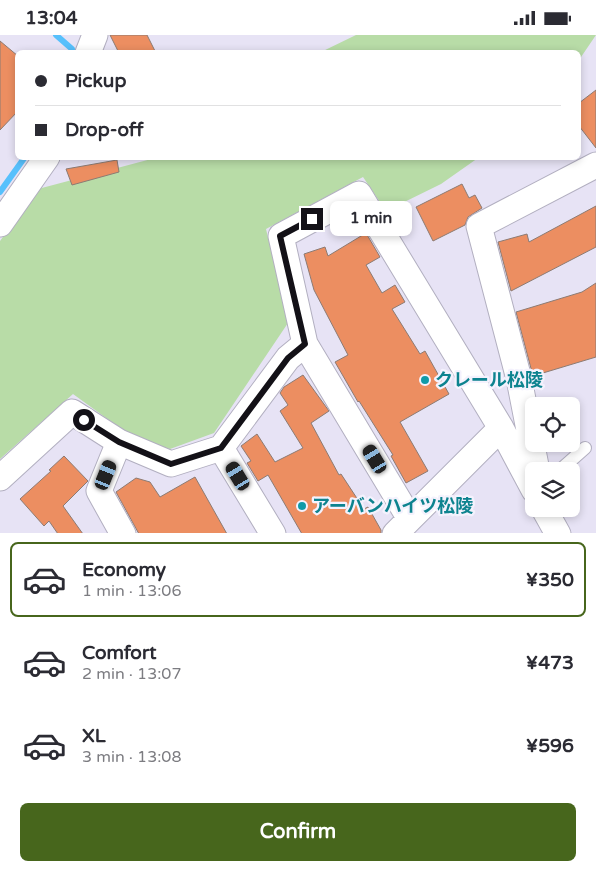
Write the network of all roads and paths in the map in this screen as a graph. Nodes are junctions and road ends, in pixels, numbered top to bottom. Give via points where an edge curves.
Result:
1 (95, 35) edge
2 (89, 50) edge
3 (45, 160) edge
4 (596, 165) edge
5 (0, 224) edge
6 (305, 344) junction
7 (501, 428) junction
8 (119, 442) junction
9 (221, 448) junction
10 (586, 448) dead end
11 (535, 462) edge
12 (570, 462) edge
13 (525, 472) edge
14 (0, 478) edge
15 (402, 526) edge
16 (123, 533) edge
17 (273, 533) edge

1 - 2 street
3 - 5 street
4 - 11 street via 479,226 519,379
6 - 7 street via 280,236 359,194
6 - 9 street via 288,358
6 - 15 street
7 - 13 street
7 - 15 street
8 - 9 street via 171,464
8 - 14 street via 72,412
8 - 16 street via 99,491
9 - 17 street
10 - 12 lane

